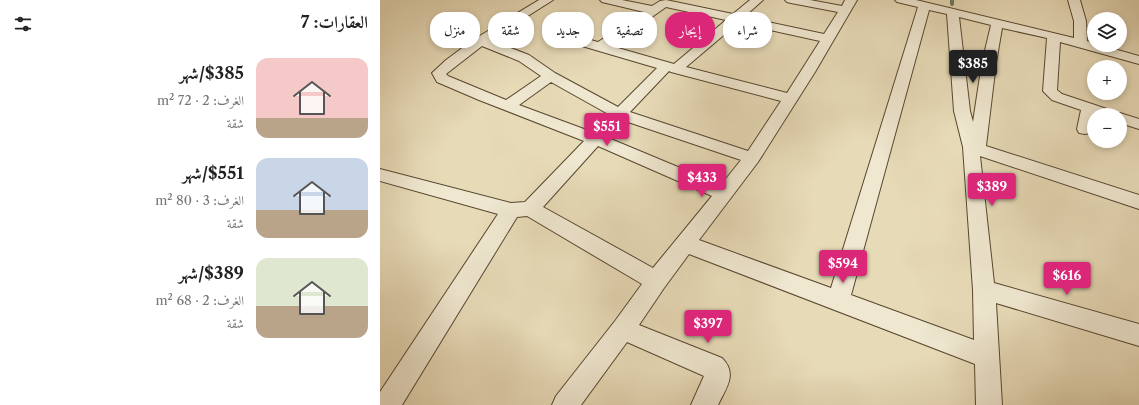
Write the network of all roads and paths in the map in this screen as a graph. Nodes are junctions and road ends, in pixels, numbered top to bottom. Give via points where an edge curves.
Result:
1 (547, 0) edge
2 (606, 0) edge
3 (757, 0) edge
4 (791, 0) edge
5 (901, 0) edge
6 (1074, 0) edge
7 (679, 2) edge
8 (848, 5) edge
9 (939, 7) edge
10 (653, 10) junction
11 (743, 12) edge
12 (723, 14) edge
13 (997, 23) junction
14 (772, 26) edge
15 (723, 28) edge
16 (1054, 36) junction
17 (828, 39) junction
18 (481, 41) junction
19 (1081, 42) junction
20 (594, 45) edge
21 (600, 47) junction
22 (1139, 60) edge
23 (671, 68) junction
24 (550, 76) junction
25 (790, 99) junction
26 (508, 106) junction
27 (1089, 108) edge
28 (620, 114) junction
29 (1087, 118) edge
30 (1127, 120) edge
31 (1139, 124) edge
32 (1085, 129) dead end
33 (595, 139) junction
34 (974, 148) junction
35 (752, 158) junction
36 (380, 176) edge
37 (724, 194) junction
38 (1139, 202) edge
39 (520, 210) junction
40 (686, 244) junction
41 (656, 281) junction
42 (984, 290) junction
43 (838, 301) junction
44 (622, 329) junction
45 (1139, 335) edge
46 (988, 357) junction
47 (387, 405) edge
48 (565, 405) edge
49 (704, 405) edge
50 (989, 405) edge

1 - 18 street
2 - 10 street
3 - 11 street
4 - 8 street
5 - 9 street
6 - 19 street via 1080,21
7 - 10 street via 664,3
7 - 12 street
8 - 17 street
9 - 13 street
9 - 34 street via 962,111
9 - 43 street via 910,51
10 - 21 street
13 - 16 street
13 - 34 street
14 - 17 street
15 - 23 street
16 - 19 street
16 - 27 street via 1050,92
17 - 25 street
18 - 24 street via 524,58
18 - 26 street via 439,73 442,79 452,84
19 - 22 street
20 - 21 street
21 - 23 street
23 - 25 street
23 - 28 street
24 - 26 street
24 - 28 street
25 - 35 street
26 - 33 street
28 - 33 street
28 - 35 street
29 - 32 street
30 - 31 street
33 - 37 street
33 - 39 street
34 - 38 street
34 - 42 street
35 - 37 street
36 - 39 street
37 - 40 street
39 - 41 street
39 - 47 street
40 - 41 street
40 - 43 street
41 - 44 street
42 - 45 street
42 - 46 street
43 - 46 street
44 - 48 street
44 - 49 street via 713,367 718,372 717,379
46 - 50 street

